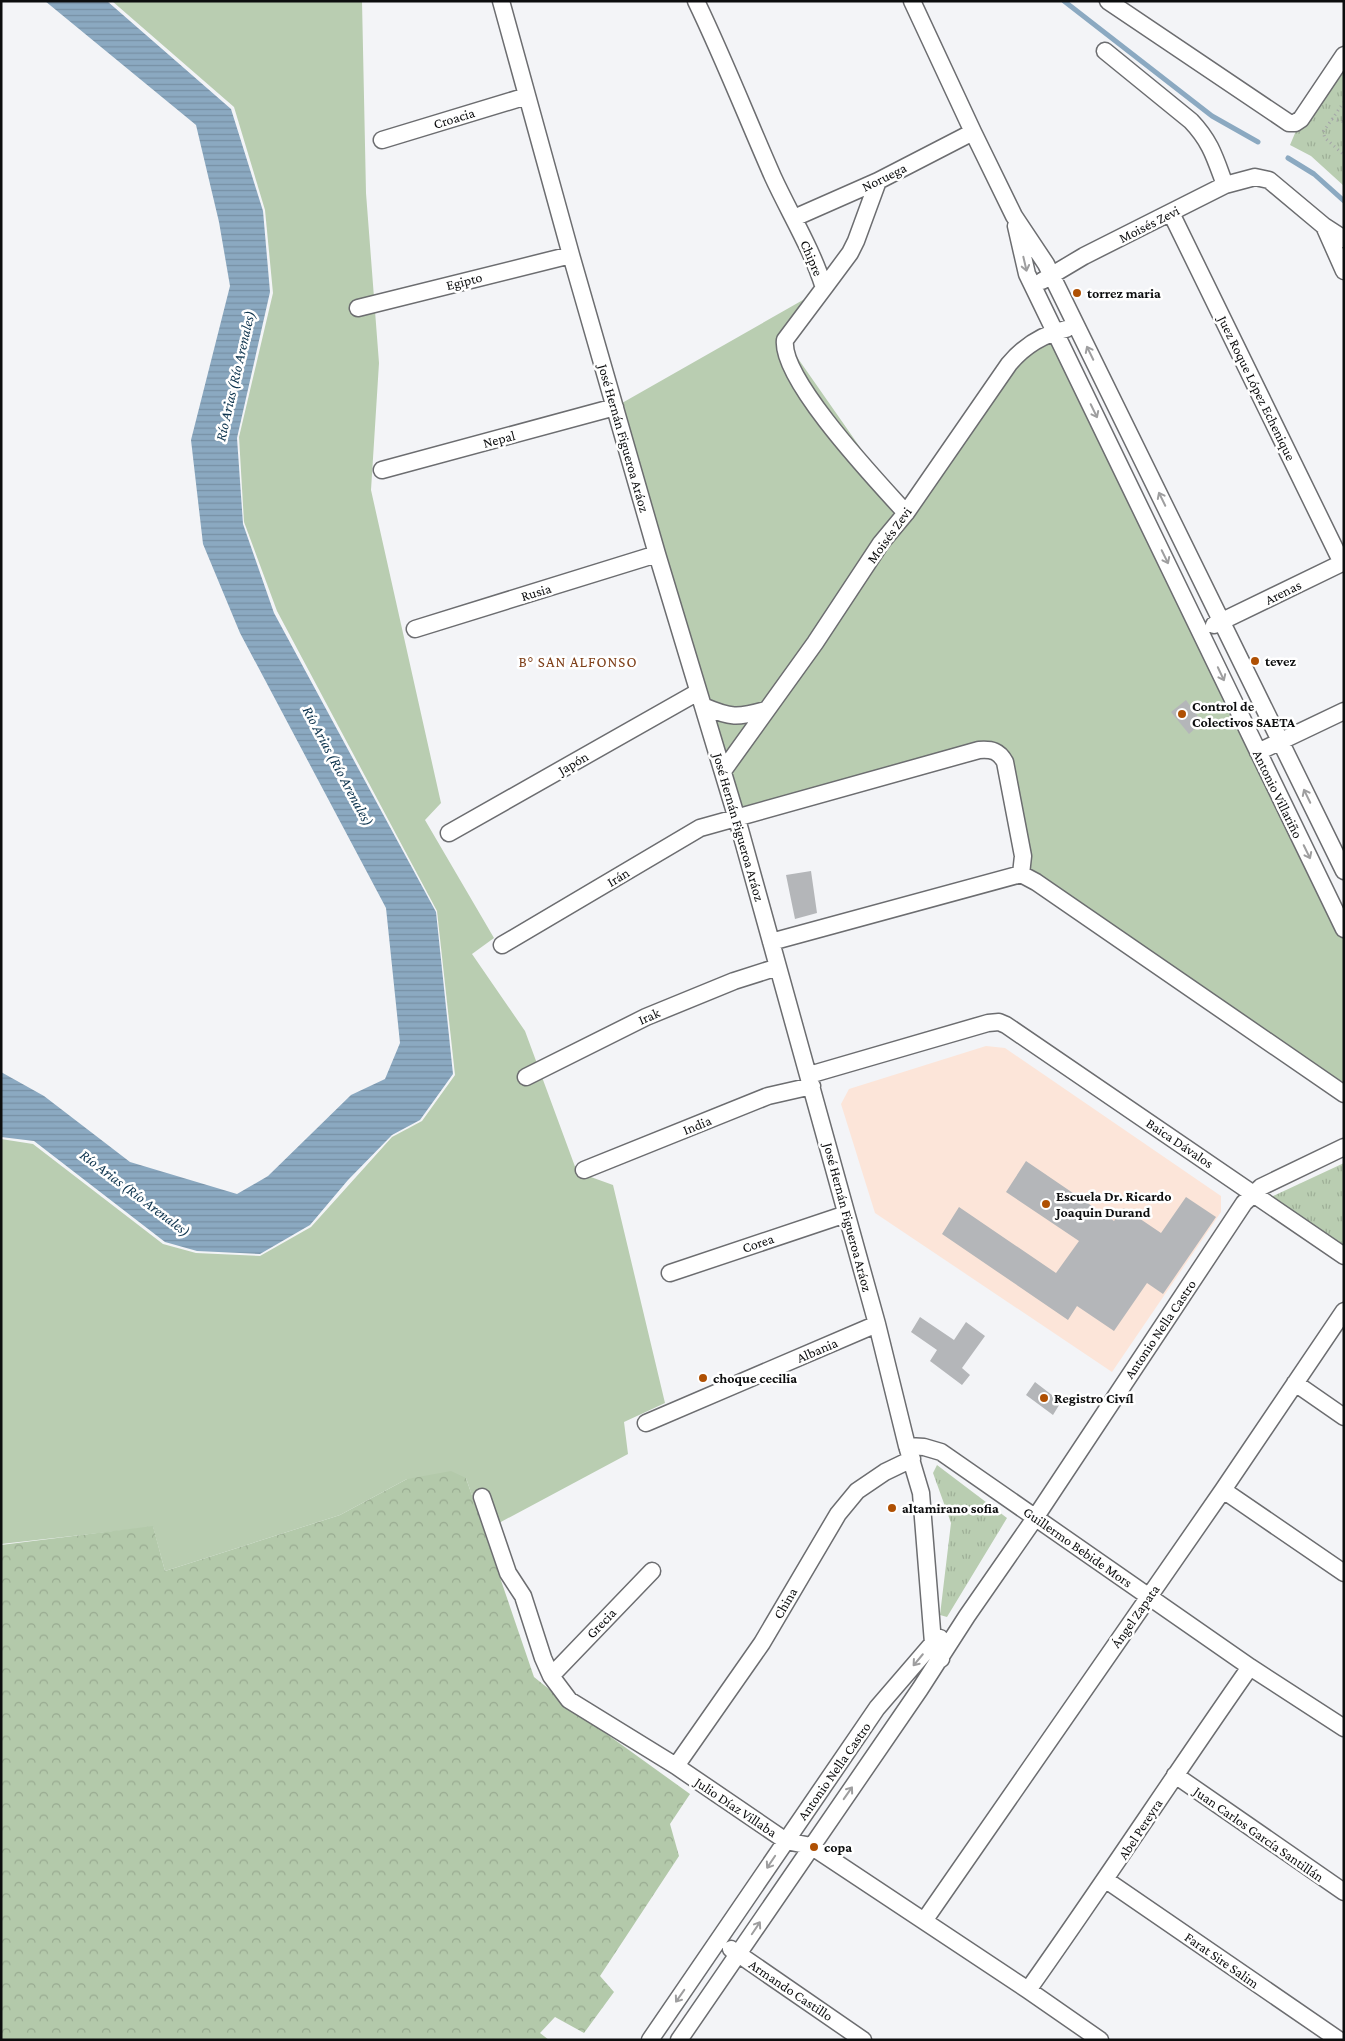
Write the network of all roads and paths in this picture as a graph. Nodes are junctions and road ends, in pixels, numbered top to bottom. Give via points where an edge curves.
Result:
1 (501, 1) edge
2 (696, 1) edge
3 (912, 1) edge
4 (1108, 1) edge
5 (1105, 51) dead end
6 (1344, 55) edge
7 (527, 96) junction
8 (1344, 102) edge
9 (1332, 118) junction
10 (1344, 122) edge
11 (972, 132) junction
12 (382, 140) dead end
13 (1344, 155) edge
14 (878, 181) junction
15 (1225, 185) junction
16 (1171, 213) junction
17 (1014, 216) junction
18 (794, 218) junction
19 (1324, 226) junction
20 (1344, 239) edge
21 (571, 255) junction
22 (1344, 271) edge
23 (1051, 274) junction
24 (1034, 286) junction
25 (824, 288) junction
26 (358, 308) dead end
27 (1077, 326) junction
28 (1055, 331) junction
29 (615, 407) junction
30 (382, 470) dead end
31 (906, 513) junction
32 (657, 554) junction
33 (1343, 563) edge
34 (1222, 621) junction
35 (415, 629) dead end
36 (1200, 630) junction
37 (700, 699) junction
38 (766, 710) junction
39 (1344, 711) edge
40 (1281, 741) junction
41 (1258, 752) junction
42 (723, 771) junction
43 (737, 819) junction
44 (449, 833) dead end
45 (1344, 871) edge
46 (1021, 874) junction
47 (1344, 929) edge
48 (771, 942) junction
49 (502, 945) dead end
50 (778, 967) junction
51 (1016, 1031) joint
52 (526, 1077) dead end
53 (811, 1080) junction
54 (1344, 1094) edge
55 (1344, 1147) edge
56 (584, 1170) dead end
57 (1253, 1193) junction
58 (846, 1214) junction
59 (1344, 1256) edge
60 (670, 1273) dead end
61 (1344, 1311) edge
62 (877, 1324) junction
63 (1295, 1383) junction
64 (1344, 1417) edge
65 (646, 1423) dead end
66 (909, 1452) junction
67 (1223, 1490) junction
68 (482, 1497) dead end
69 (1035, 1518) junction
70 (652, 1571) dead end
71 (1344, 1573) edge
72 (1148, 1596) junction
73 (967, 1616) junction
74 (933, 1643) junction
75 (940, 1659) junction
76 (1250, 1667) junction
77 (551, 1676) junction
78 (1344, 1728) edge
79 (676, 1766) junction
80 (1175, 1775) junction
81 (786, 1841) junction
82 (811, 1846) junction
83 (1106, 1880) junction
84 (1344, 1892) edge
85 (924, 1921) junction
86 (718, 1940) junction
87 (738, 1954) junction
88 (1028, 1990) junction
89 (1093, 2038) edge
90 (650, 2040) edge
91 (679, 2040) edge
92 (864, 2040) edge
93 (1339, 2040) edge

1 - 7 street, José Hernán Figueroa Aráoz
2 - 18 street, Chipre
3 - 11 street
4 - 6 street via 1289,123 1301,119
5 - 15 street via 1202,133 1210,144
7 - 12 street, Croacia
7 - 21 street, José Hernán Figueroa Aráoz
8 - 9 path
9 - 10 path
9 - 13 path via 1323,132 1325,138
11 - 14 street, Noruega
11 - 17 street
14 - 18 street, Noruega
14 - 25 street via 850,253
15 - 16 street, Moisés Zevi
15 - 19 street, Moisés Zevi via 1255,177 1269,180
16 - 23 street, Moisés Zevi
16 - 33 street, Juez Roque López Echenique
17 - 23 street, Antonio Villariño
17 -> 24 street, Antonio Villariño via 1027,274
18 - 25 street, Chipre
19 - 20 street
19 - 22 street
21 - 26 street, Egipto
21 - 29 street, José Hernán Figueroa Aráoz
23 - 24 street, Moisés Zevi
23 - 27 street, Antonio Villariño
24 - 28 street, Antonio Villariño
25 - 31 street, Chipre via 785,340 784,349 800,382 828,424
27 - 28 street, Moisés Zevi
34 -> 27 street, Antonio Villariño
28 - 31 street, Moisés Zevi via 1030,344 1014,359
28 -> 36 street, Antonio Villariño
29 - 30 street, Nepal
29 - 32 street, José Hernán Figueroa Aráoz
31 - 38 street, Moisés Zevi via 881,542 815,643
32 - 35 street, Rusia
32 - 37 street, José Hernán Figueroa Aráoz
33 - 34 street, Arenas
34 - 36 street, Arenas
34 - 40 street, Antonio Villariño
36 -> 41 street, Antonio Villariño
37 - 38 street via 723,714 735,716
37 - 42 street, José Hernán Figueroa Aráoz
37 - 44 street, Japón
38 - 42 street, Moisés Zevi
39 - 40 street
40 - 41 street
45 -> 40 street, Antonio Villariño
41 -> 47 street, Antonio Villariño
42 - 43 street, José Hernán Figueroa Aráoz
43 - 46 street, Irán via 990,749 1000,753 1005,762 1023,856
43 - 48 street, José Hernán Figueroa Aráoz
43 - 49 street, Irán via 700,828
46 - 48 street
46 - 54 street
48 - 50 street, José Hernán Figueroa Aráoz
50 - 52 street, Irak via 646,1016
50 - 53 street, José Hernán Figueroa Aráoz
51 - 53 street, India via 999,1022 988,1023
51 - 57 street, Baica Dávalos
53 - 56 street, India
53 - 58 street, José Hernán Figueroa Aráoz
55 - 57 street
57 - 59 street, Baica Dávalos
57 - 69 street, Antonio Nella Castro
58 - 60 street, Corea
58 - 62 street, José Hernán Figueroa Aráoz
61 - 63 street, Ángel Zapata
62 - 65 street, Albania
62 - 66 street, José Hernán Figueroa Aráoz
63 - 64 street
63 - 67 street, Ángel Zapata
66 - 69 street, Guillermo Bebide Mors via 924,1448 941,1452
66 - 74 street, José Hernán Figueroa Aráoz via 921,1493
66 - 79 street, China via 857,1491 838,1514 762,1644
67 - 71 street
67 - 72 street, Ángel Zapata
68 - 77 street, Julio Díaz Villaba via 508,1574 523,1596
69 - 72 street, Guillermo Bebide Mors
69 - 73 street, Antonio Nella Castro
70 - 77 street, Grecia
72 - 76 street, Guillermo Bebide Mors
72 - 85 street, Ángel Zapata
73 - 74 street, Antonio Nella Castro
73 - 75 street, Antonio Nella Castro
74 - 75 street, José Hernán Figueroa Aráoz
74 -> 81 street, Antonio Nella Castro via 877,1708
82 -> 75 street, Antonio Nella Castro
76 - 78 street, Guillermo Bebide Mors
76 - 80 street, Abel Pereyra
77 - 79 street, Julio Díaz Villaba via 569,1700
79 - 81 street, Julio Díaz Villaba
80 - 83 street, Abel Pereyra
80 - 84 street, Juan Carlos García Santillán
81 - 82 street, Julio Díaz Villaba
81 -> 86 street, Antonio Nella Castro
82 - 85 street, Julio Díaz Villaba
87 -> 82 street, Antonio Nella Castro
83 - 88 street, Abel Pereyra
83 - 93 street, Farat Sire Salim
85 - 88 street, Julio Díaz Villaba
86 - 87 street, Armando Castillo
86 -> 90 street, Antonio Nella Castro
87 - 91 street, Antonio Nella Castro
87 - 92 street, Armando Castillo
88 - 89 street, Julio Díaz Villaba

